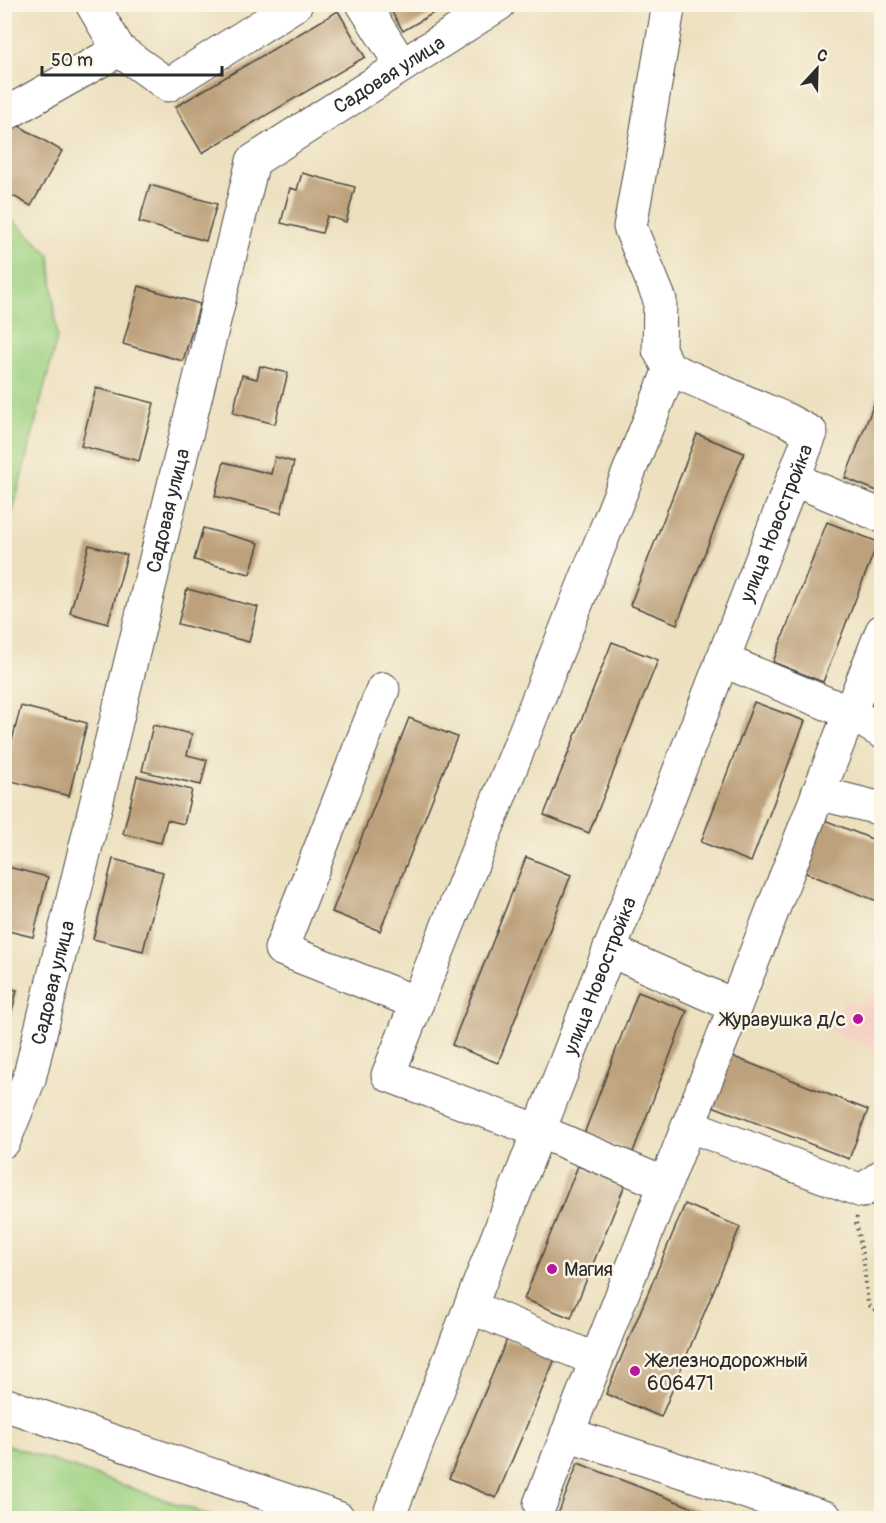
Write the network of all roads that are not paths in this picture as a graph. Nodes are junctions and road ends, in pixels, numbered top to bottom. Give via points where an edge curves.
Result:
1 (92, 4) edge
2 (296, 4) edge
3 (363, 4) edge
4 (499, 4) edge
5 (669, 4) edge
6 (119, 50) junction
7 (402, 66) junction
8 (4, 115) edge
9 (670, 369) junction
10 (793, 479) junction
11 (882, 516) edge
12 (882, 631) edge
13 (722, 660) junction
14 (383, 689) dead end
15 (849, 713) junction
16 (882, 732) edge
17 (818, 793) junction
18 (882, 809) edge
19 (609, 950) junction
20 (417, 1003) junction
21 (735, 1006) junction
22 (688, 1125) junction
23 (539, 1131) junction
24 (4, 1141) edge
25 (665, 1184) junction
26 (872, 1184) edge
27 (471, 1306) junction
28 (596, 1360) junction
29 (4, 1404) edge
30 (567, 1434) junction
31 (540, 1504) dead end
32 (808, 1516) edge
33 (338, 1518) edge
34 (388, 1518) edge

1 - 6 street
2 - 6 street via 168,85
3 - 7 street
4 - 7 street, Садовая улица
5 - 9 street via 630,228 660,300 659,350
6 - 8 street
7 - 24 street, Садовая улица via 253,161 29,1079
9 - 10 street, улица Новостройка via 811,433
9 - 20 street
10 - 11 street
10 - 13 street, улица Новостройка
12 - 15 street
13 - 15 street
13 - 19 street, улица Новостройка
14 - 20 street via 281,949
15 - 16 street
15 - 17 street
17 - 18 street
17 - 21 street
19 - 21 street
19 - 23 street, улица Новостройка
20 - 23 street via 388,1075
21 - 22 street
22 - 25 street
22 - 26 street
23 - 25 street
23 - 27 street, улица Новостройка
25 - 28 street
27 - 28 street
27 - 34 street, улица Новостройка
28 - 30 street
29 - 33 street
30 - 31 street
30 - 32 street

